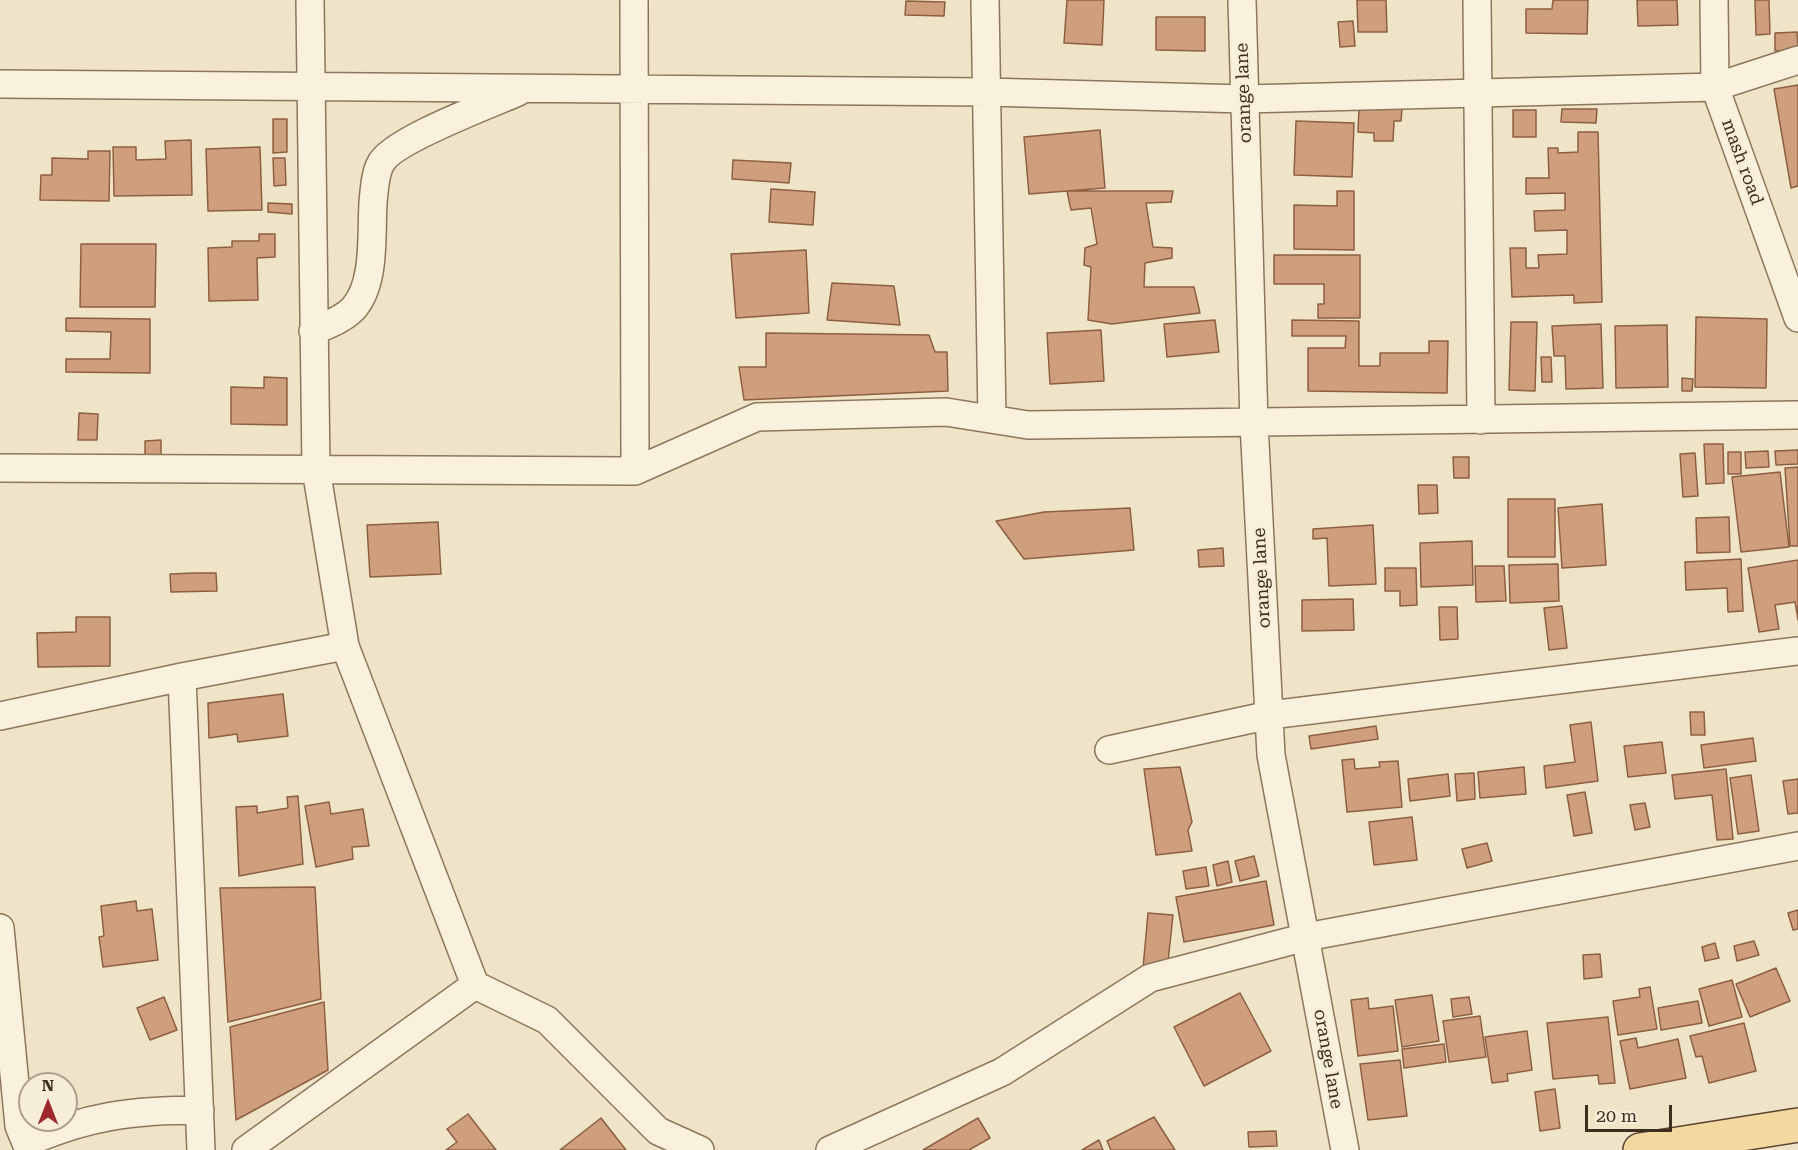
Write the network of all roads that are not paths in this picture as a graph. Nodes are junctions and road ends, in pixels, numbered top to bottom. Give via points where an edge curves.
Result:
1 (309, 0) edge
2 (634, 0) edge
3 (985, 0) edge
4 (1242, 0) edge
5 (1477, 0) edge
6 (1714, 0) edge
7 (1798, 60) edge
8 (0, 84) edge
9 (309, 86) junction
10 (1715, 87) junction
11 (526, 88) junction
12 (634, 89) junction
13 (987, 92) junction
14 (1476, 93) junction
15 (1245, 99) junction
16 (1798, 318) edge
17 (313, 331) junction
18 (1798, 415) edge
19 (992, 419) junction
20 (1481, 420) junction
21 (1254, 423) junction
22 (0, 468) edge
23 (316, 469) junction
24 (635, 471) junction
25 (345, 646) junction
26 (1798, 651) edge
27 (182, 677) junction
28 (1270, 715) junction
29 (0, 716) edge
30 (1109, 750) dead end
31 (1798, 846) edge
32 (0, 928) edge
33 (1306, 937) junction
34 (475, 985) junction
35 (200, 1110) junction
36 (1798, 1125) edge
37 (28, 1147) edge
38 (1658, 1149) edge
39 (201, 1150) edge
40 (246, 1150) edge
41 (700, 1150) edge
42 (830, 1150) edge
43 (1345, 1150) edge

1 - 9 street
2 - 12 street
3 - 13 street
4 - 15 street, orange lane
5 - 14 street
6 - 10 street, mash road
7 - 10 street
8 - 9 street
9 - 11 street
9 - 17 street
10 - 14 street
10 - 16 street, mash road
11 - 12 street
11 - 17 street via 413,139 381,162 374,193 370,268 364,288 354,308
12 - 13 street
12 - 24 street
13 - 15 street
13 - 19 street
14 - 15 street
14 - 20 street
15 - 21 street, orange lane
17 - 23 street
18 - 20 street
19 - 21 street via 1028,425
19 - 24 street via 946,412 757,417
20 - 21 street
21 - 28 street, orange lane
22 - 23 street
23 - 24 street
23 - 25 street
25 - 27 street
25 - 34 street
26 - 28 street
27 - 29 street
27 - 35 street
28 - 30 street
28 - 33 street, orange lane via 1272,755
31 - 33 street
32 - 37 street via 19,1126
33 - 42 street via 1150,978 1002,1072
33 - 43 street, orange lane
34 - 40 street
34 - 41 street via 547,1020 658,1131
35 - 37 street via 129,1112 77,1122
35 - 39 street
36 - 38 main road

